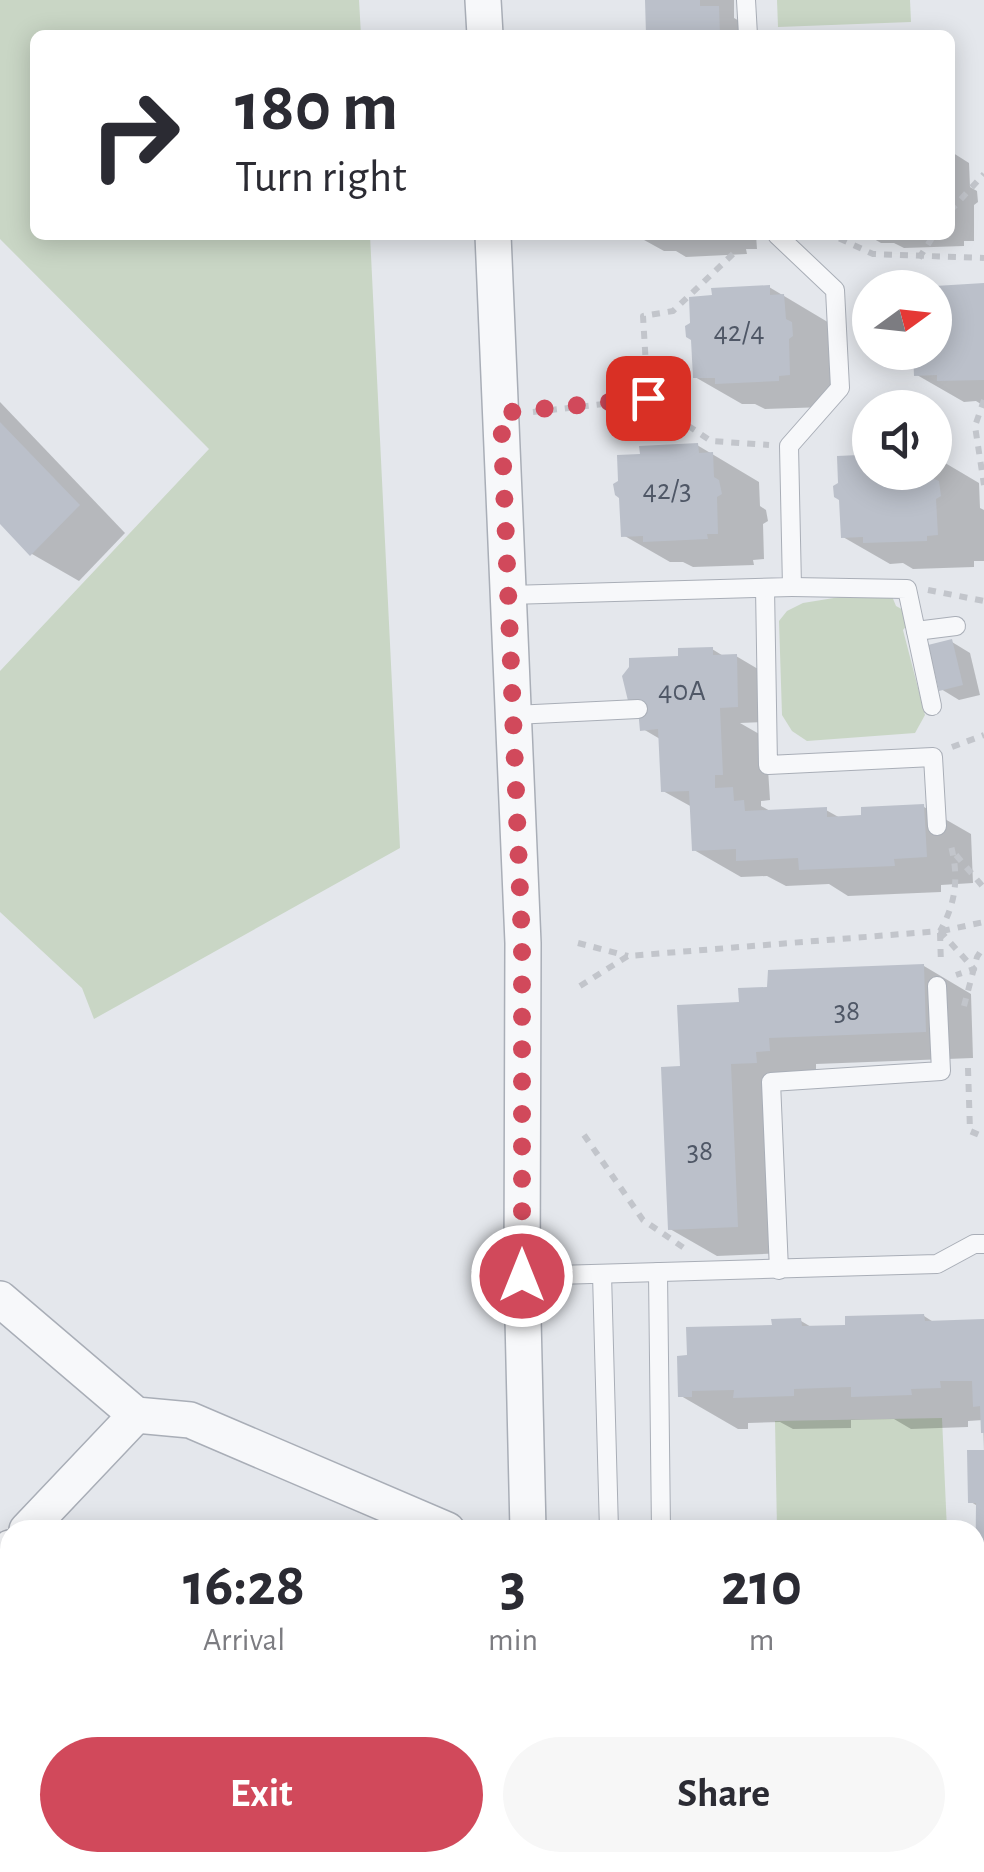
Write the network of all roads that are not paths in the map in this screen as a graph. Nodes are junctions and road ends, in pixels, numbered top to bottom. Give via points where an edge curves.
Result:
1 (483, 0) edge
2 (746, 0) edge
3 (485, 30) edge
4 (748, 30) edge
5 (494, 240) edge
6 (782, 240) edge
7 (792, 587) junction
8 (764, 588) junction
9 (509, 595) junction
10 (956, 626) dead end
11 (916, 631) junction
12 (932, 706) dead end
13 (638, 709) dead end
14 (514, 715) junction
15 (937, 826) road end
16 (938, 986) dead end
17 (984, 1244) edge
18 (779, 1270) junction
19 (658, 1272) junction
20 (602, 1274) junction
21 (522, 1276) junction
22 (0, 1299) edge
23 (136, 1415) junction
24 (36, 1520) edge
25 (424, 1520) edge
26 (528, 1520) edge
27 (608, 1520) edge
28 (661, 1520) edge

1 - 3 street
2 - 4 lane
5 - 9 street
6 - 7 lane via 835,290 840,388 790,446
7 - 8 lane
7 - 11 lane via 907,589
8 - 9 lane
8 - 15 lane via 768,764 932,756
9 - 14 street
10 - 11 lane
11 - 12 lane
13 - 14 lane
14 - 21 street
16 - 18 lane via 941,1071 771,1082
17 - 18 lane via 938,1264
18 - 19 lane
19 - 20 lane
19 - 28 lane
20 - 21 lane
20 - 27 lane
21 - 26 street
22 - 23 street
23 - 24 street
23 - 25 street via 190,1420

